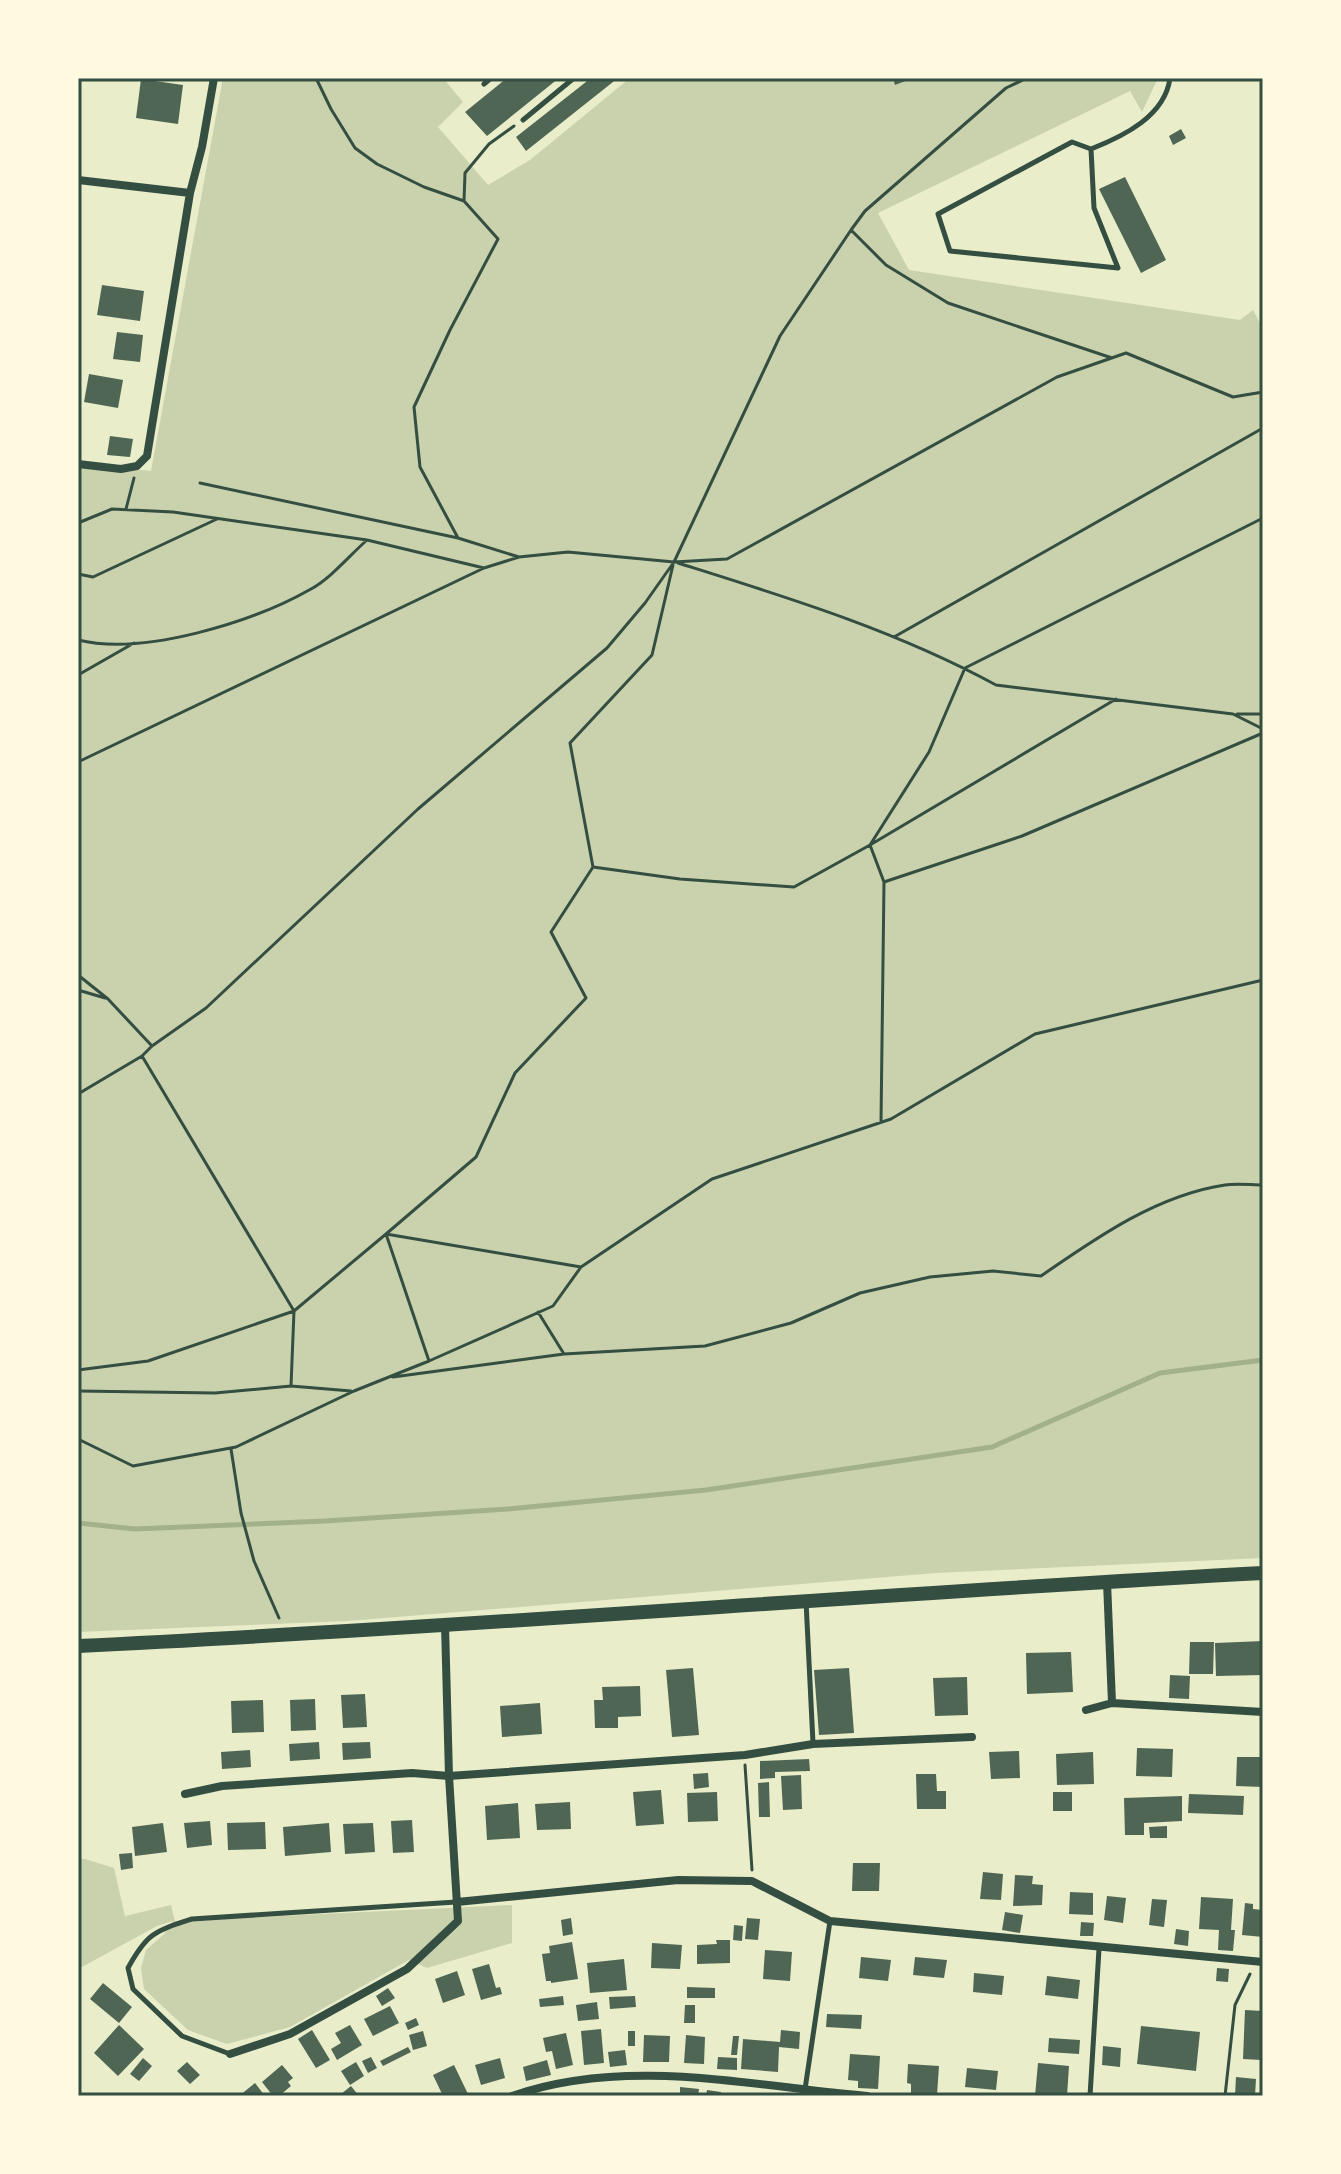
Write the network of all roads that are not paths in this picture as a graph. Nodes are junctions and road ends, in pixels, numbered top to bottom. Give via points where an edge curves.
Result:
1 (214, 78) edge
2 (491, 78) edge
3 (574, 78) edge
4 (1170, 78) edge
5 (484, 84) dead end
6 (523, 120) road end
7 (1091, 149) junction
8 (78, 180) edge
9 (190, 193) junction
10 (78, 464) edge
11 (1263, 1573) edge
12 (1107, 1582) junction
13 (806, 1600) junction
14 (445, 1625) junction
15 (78, 1646) edge
16 (1112, 1703) junction
17 (1086, 1710) dead end
18 (1263, 1712) edge
19 (972, 1737) dead end
20 (813, 1744) junction
21 (449, 1776) junction
22 (185, 1794) dead end
23 (457, 1902) junction
24 (830, 1921) junction
25 (1099, 1949) junction
26 (1260, 1962) edge
27 (230, 2054) joint
28 (805, 2093) edge
29 (512, 2096) edge
30 (867, 2096) edge
31 (1090, 2096) edge

1 - 9 street
2 - 5 lane
3 - 6 lane
4 - 7 lane via 1160,107 1118,138
7 - 7 lane via 1072,142 938,214 950,251 1118,268 1094,208
8 - 9 street
9 - 10 street via 147,456 137,466 121,469
11 - 12 main road
12 - 13 main road
12 - 16 street
13 - 14 main road
13 - 20 lane
14 - 15 main road
14 - 21 street
16 - 17 street
16 - 18 street
19 - 20 street
20 - 21 street via 745,1755
21 - 22 street via 412,1773 222,1786
21 - 23 street
23 - 24 street via 678,1880 752,1881
23 - 27 street via 458,1921 407,1969 290,2034
23 - 27 lane via 192,1919 142,1942 128,1968 133,1989 182,2036
24 - 25 street
24 - 28 lane
25 - 26 street
25 - 31 lane
28 - 29 street via 710,2078 606,2076
28 - 30 street

